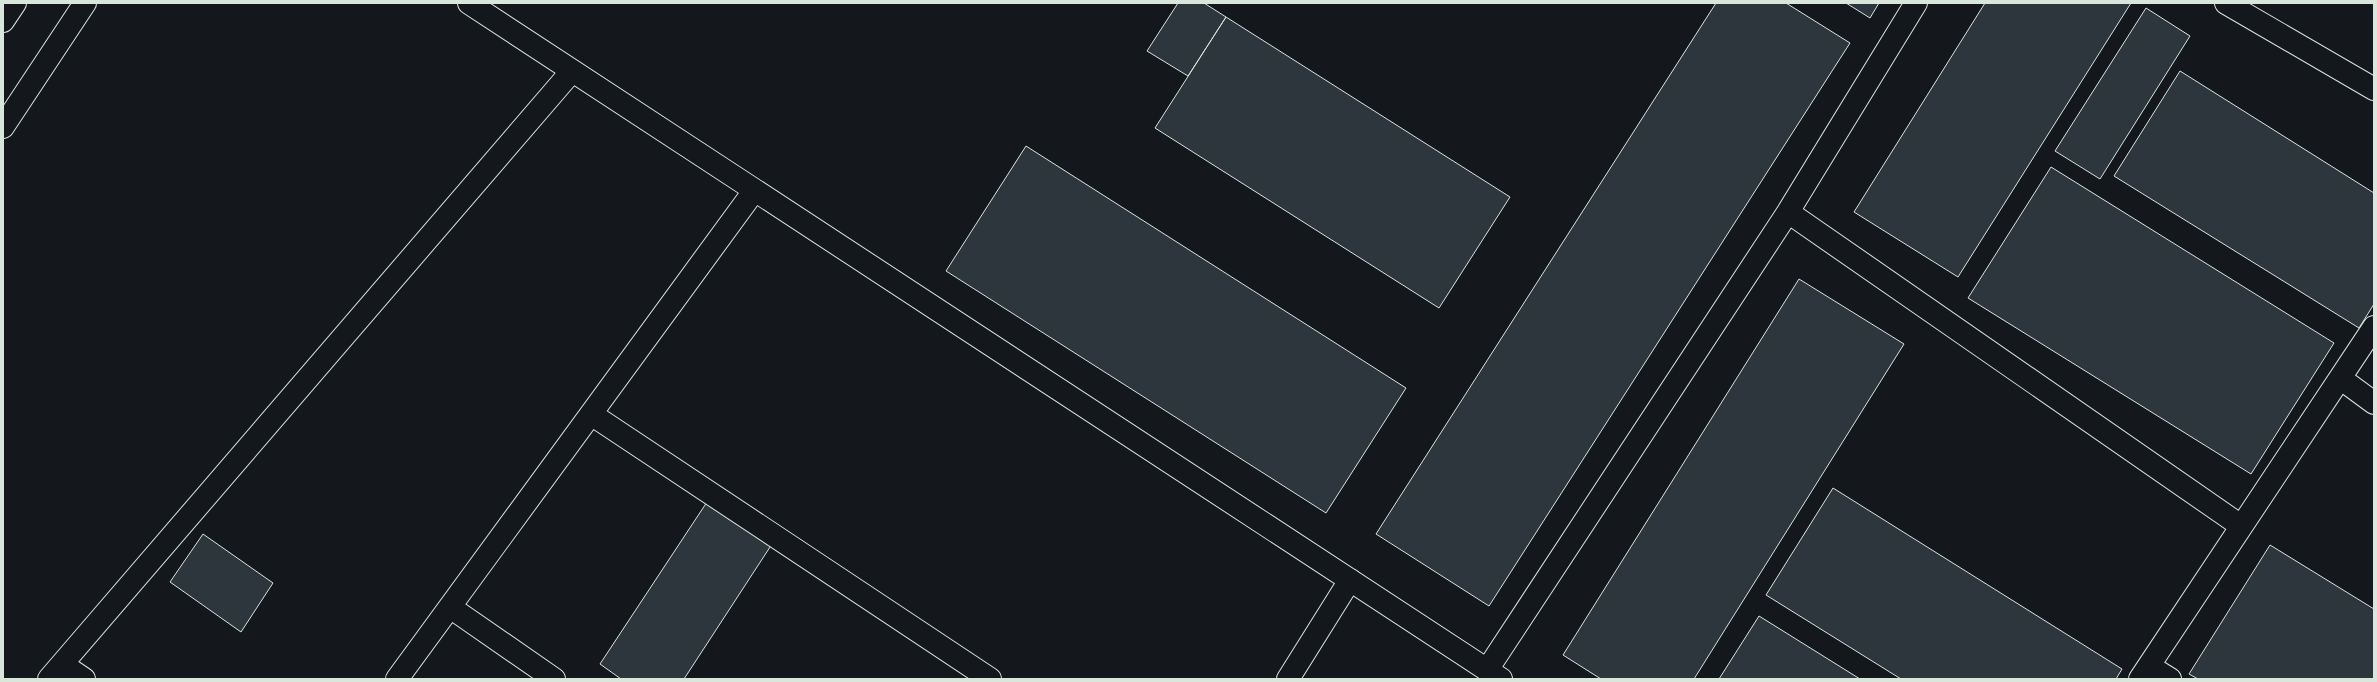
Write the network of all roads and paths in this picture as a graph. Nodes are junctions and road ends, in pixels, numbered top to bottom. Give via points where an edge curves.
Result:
1 (15, 3) edge
2 (85, 3) edge
3 (469, 3) edge
4 (1916, 3) edge
5 (2226, 3) edge
6 (3, 21) edge
7 (572, 71) junction
8 (2374, 89) edge
9 (3, 127) edge
10 (754, 191) junction
11 (1788, 212) junction
12 (2374, 327) edge
13 (2340, 378) junction
14 (2374, 403) edge
15 (591, 414) junction
16 (2241, 526) junction
17 (1350, 580) junction
18 (450, 607) junction
19 (56, 671) edge
20 (2145, 672) edge
21 (1494, 674) edge
22 (84, 679) edge
23 (398, 679) edge
24 (554, 679) edge
25 (990, 679) edge
26 (1288, 679) edge
27 (2170, 679) edge

1 - 6 street
2 - 9 street
3 - 7 street
4 - 11 street
5 - 8 street
7 - 10 street
7 - 19 street
10 - 15 street
10 - 17 street
11 - 16 street
11 - 21 street
12 - 13 street
13 - 14 street
13 - 16 street
15 - 18 street
15 - 25 street
16 - 20 street
17 - 21 street
17 - 26 street
18 - 23 street
18 - 24 street
19 - 22 street
20 - 27 street

